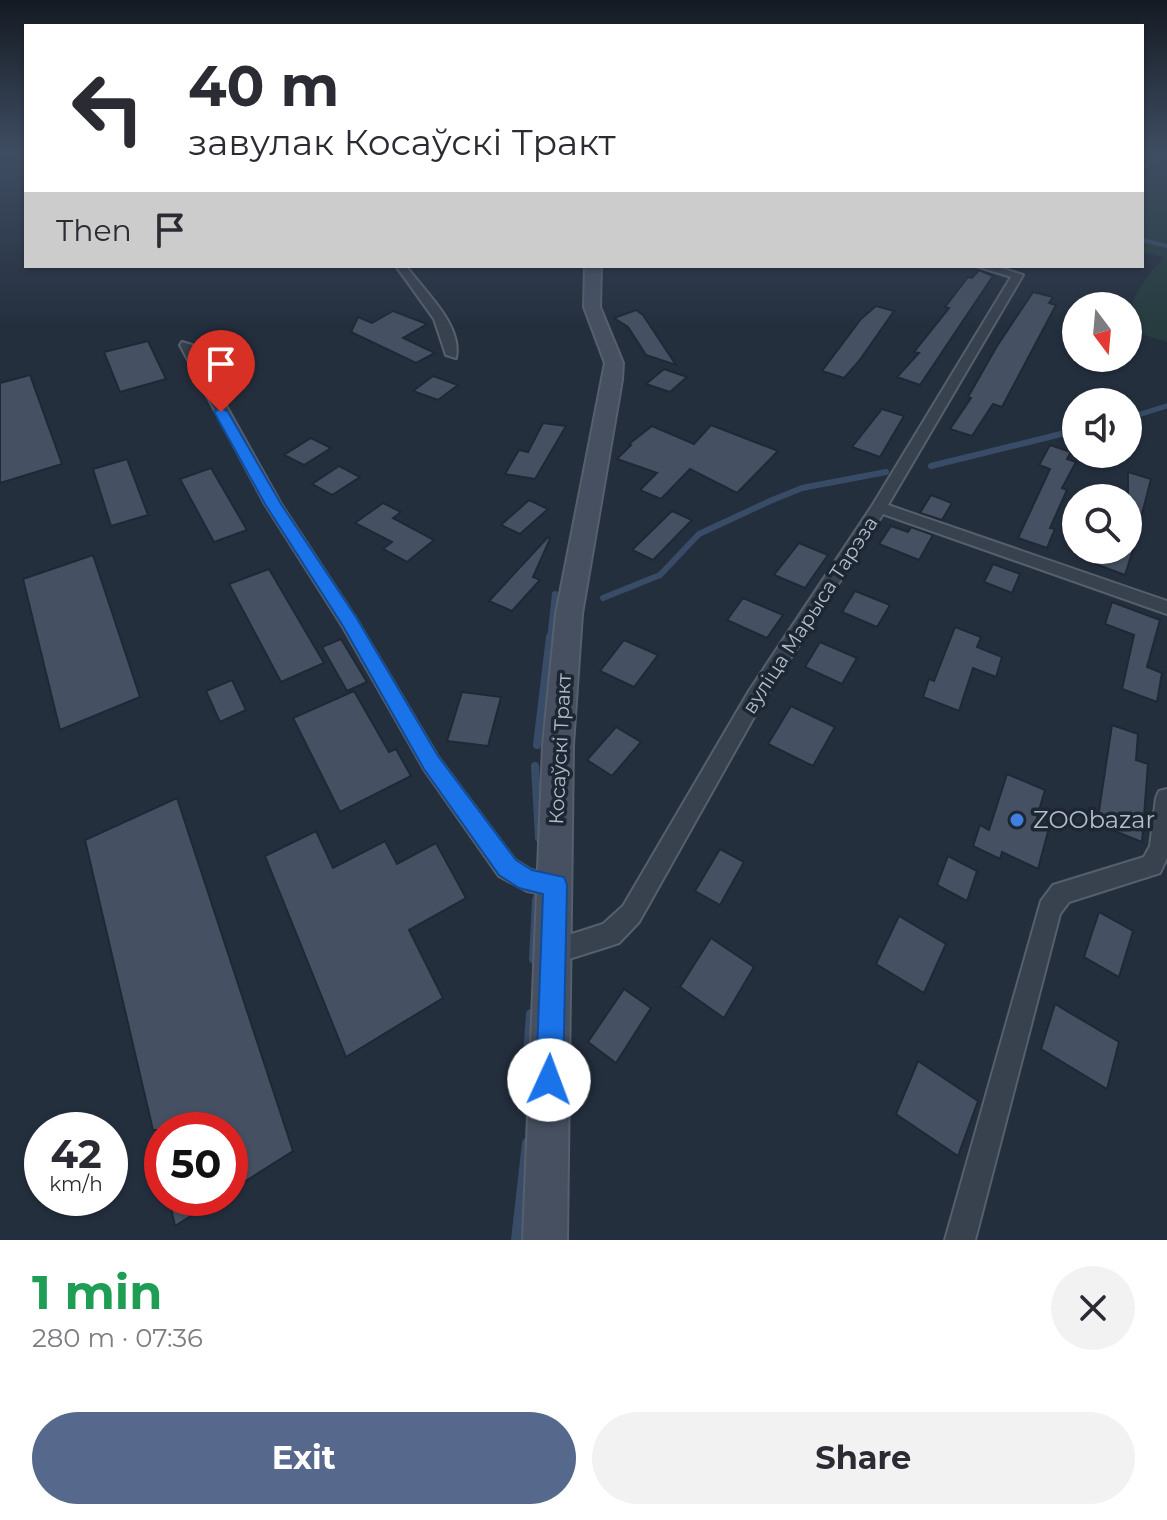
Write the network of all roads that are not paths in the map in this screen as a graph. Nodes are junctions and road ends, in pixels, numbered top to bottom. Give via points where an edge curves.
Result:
1 (403, 268) edge
2 (593, 268) edge
3 (989, 268) edge
4 (186, 345) dead end
5 (452, 355) dead end
6 (879, 507) junction
7 (1167, 608) edge
8 (1167, 798) edge
9 (555, 885) junction
10 (553, 952) junction
11 (545, 1240) edge
12 (960, 1240) edge

1 - 5 street via 441,319 451,337
2 - 9 main road, Косаўскі Тракт via 592,307 614,363 613,380 569,614 558,745
3 - 6 street, вуліца Марыса Тарэза via 1018,275
4 - 9 street via 273,504 431,763 507,868 527,880
6 - 7 street
6 - 10 street, вуліца Марыса Тарэза via 756,696 631,914 610,934
8 - 12 street via 1161,847 1152,865 1061,893 1049,909
9 - 10 main road, Косаўскі Тракт
10 - 11 main road, Косаўскі Тракт

